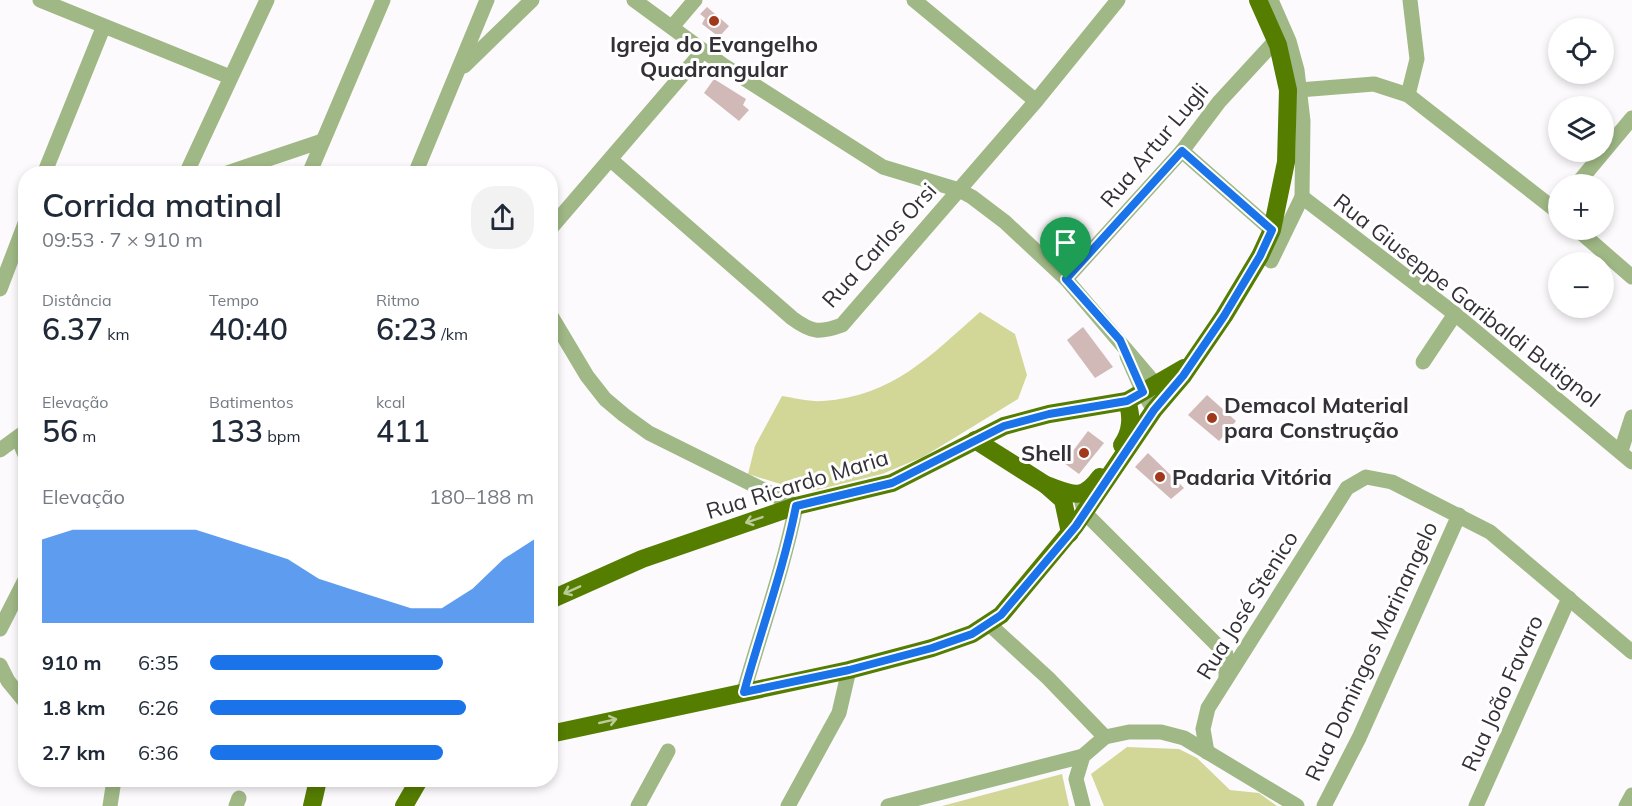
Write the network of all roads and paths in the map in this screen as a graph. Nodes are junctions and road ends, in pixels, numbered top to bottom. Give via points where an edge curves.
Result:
1 (40, 0) edge
2 (267, 0) edge
3 (383, 0) edge
4 (487, 0) edge
5 (532, 0) edge
6 (634, 0) edge
7 (696, 0) edge
8 (914, 0) edge
9 (1118, 0) edge
10 (1258, 0) edge
11 (1272, 0) edge
12 (1410, 0) edge
13 (672, 27) junction
14 (104, 28) junction
15 (1276, 40) junction
16 (704, 51) junction
17 (460, 70) junction
18 (230, 77) junction
19 (1299, 90) junction
20 (1408, 95) junction
21 (1035, 101) junction
22 (1632, 118) edge
23 (322, 141) junction
24 (1182, 151) junction
25 (611, 160) junction
26 (47, 166) edge
27 (190, 166) edge
28 (248, 166) edge
29 (312, 166) edge
30 (418, 166) edge
31 (1585, 174) edge
32 (958, 190) junction
33 (1302, 197) junction
34 (1548, 202) edge
35 (558, 220) edge
36 (1272, 230) junction
37 (1589, 240) edge
38 (18, 241) edge
39 (0, 247) edge
40 (18, 249) edge
41 (1271, 261) dead end
42 (1632, 277) edge
43 (1066, 279) junction
44 (0, 289) edge
45 (1455, 314) junction
46 (558, 327) edge
47 (1423, 362) dead end
48 (1148, 393) junction
49 (1632, 417) edge
50 (18, 437) edge
51 (975, 440) junction
52 (0, 450) edge
53 (1626, 456) edge
54 (1046, 485) junction
55 (1078, 495) junction
56 (796, 506) junction
57 (1085, 513) junction
58 (1459, 515) junction
59 (1070, 533) junction
60 (18, 594) edge
61 (558, 597) edge
62 (1569, 598) junction
63 (989, 624) junction
64 (0, 629) edge
65 (1632, 652) edge
66 (0, 665) edge
67 (849, 670) junction
68 (1223, 687) junction
69 (744, 692) junction
70 (18, 693) edge
71 (558, 732) edge
72 (1105, 737) junction
73 (668, 752) dead end
74 (1207, 752) junction
75 (1083, 756) junction
76 (113, 787) edge
77 (316, 787) edge
78 (415, 787) edge
79 (1632, 795) edge
80 (110, 806) edge
81 (312, 806) edge
82 (404, 806) edge
83 (638, 806) edge
84 (788, 806) edge
85 (888, 806) edge
86 (1083, 806) edge
87 (1298, 806) edge
88 (1324, 806) edge
89 (1476, 806) edge
90 (1626, 806) edge

1 - 14 street
2 - 18 street
3 - 23 street
4 - 17 street
5 - 17 street
6 - 13 street
7 - 13 street
8 - 21 street
9 - 21 street, Rua Carlos Orsi
10 - 15 main road
11 - 19 street via 1289,41
12 - 20 street via 1417,59
13 - 16 street
14 - 18 street
14 - 26 street
15 - 24 street, Rua Artur Lugli via 1219,102
15 - 36 main road via 1288,90 1289,116 1286,162
16 - 25 street
16 - 32 street via 883,167
17 - 30 street
18 - 27 street
19 - 20 street via 1374,84
19 - 33 street via 1303,121
20 - 34 street
21 - 32 street, Rua Carlos Orsi
22 - 31 street
23 - 28 street
23 - 29 street
24 - 36 street
24 - 43 street, Rua Artur Lugli
25 - 32 street, Rua Carlos Orsi via 792,318 806,328 823,331 842,325
25 - 35 street
32 - 43 street via 1005,222
33 - 41 street
33 - 45 street, Rua Giuseppe Garibaldi Butignol
36 - 48 main road via 1224,316 1193,360
37 - 42 street
38 - 39 street
40 - 44 street
43 - 48 street via 1120,340
45 - 47 street
45 - 53 street, Rua Giuseppe Garibaldi Butignol
46 - 56 street via 587,376 624,415 649,433
48 - 51 main road, Rua Ricardo Maria via 1004,426
48 - 55 main road via 1130,410 1126,440 1092,488
48 - 57 main road via 1154,410
49 - 53 street
50 - 52 street
51 - 54 main road
51 - 56 main road, Rua Ricardo Maria via 892,483
54 - 55 main road
54 - 59 main road via 1063,500
55 - 57 street
56 -> 61 main road, Rua Ricardo Maria via 642,560
56 - 69 street via 789,543
57 - 59 main road
57 - 68 street via 1226,654
58 - 62 street via 1490,532
58 - 68 street, Rua José Stenico via 1392,482 1366,477 1347,488
58 - 88 street, Rua Domingos Marinangelo via 1359,738
59 - 63 main road via 1025,589
60 - 64 street
62 - 65 street
62 - 89 street, Rua João Favaro
63 - 67 main road via 932,648
63 - 72 street
66 - 70 street
67 - 69 main road
67 - 84 street via 839,713
68 - 74 street, Rua José Stenico via 1208,708 1203,729
71 -> 69 main road
72 - 74 street via 1161,732 1184,738
72 - 75 street
73 - 83 street
74 - 87 street
75 - 85 street
75 - 86 street via 1076,779
76 - 80 street
77 - 81 main road
78 - 82 main road
79 - 90 street

